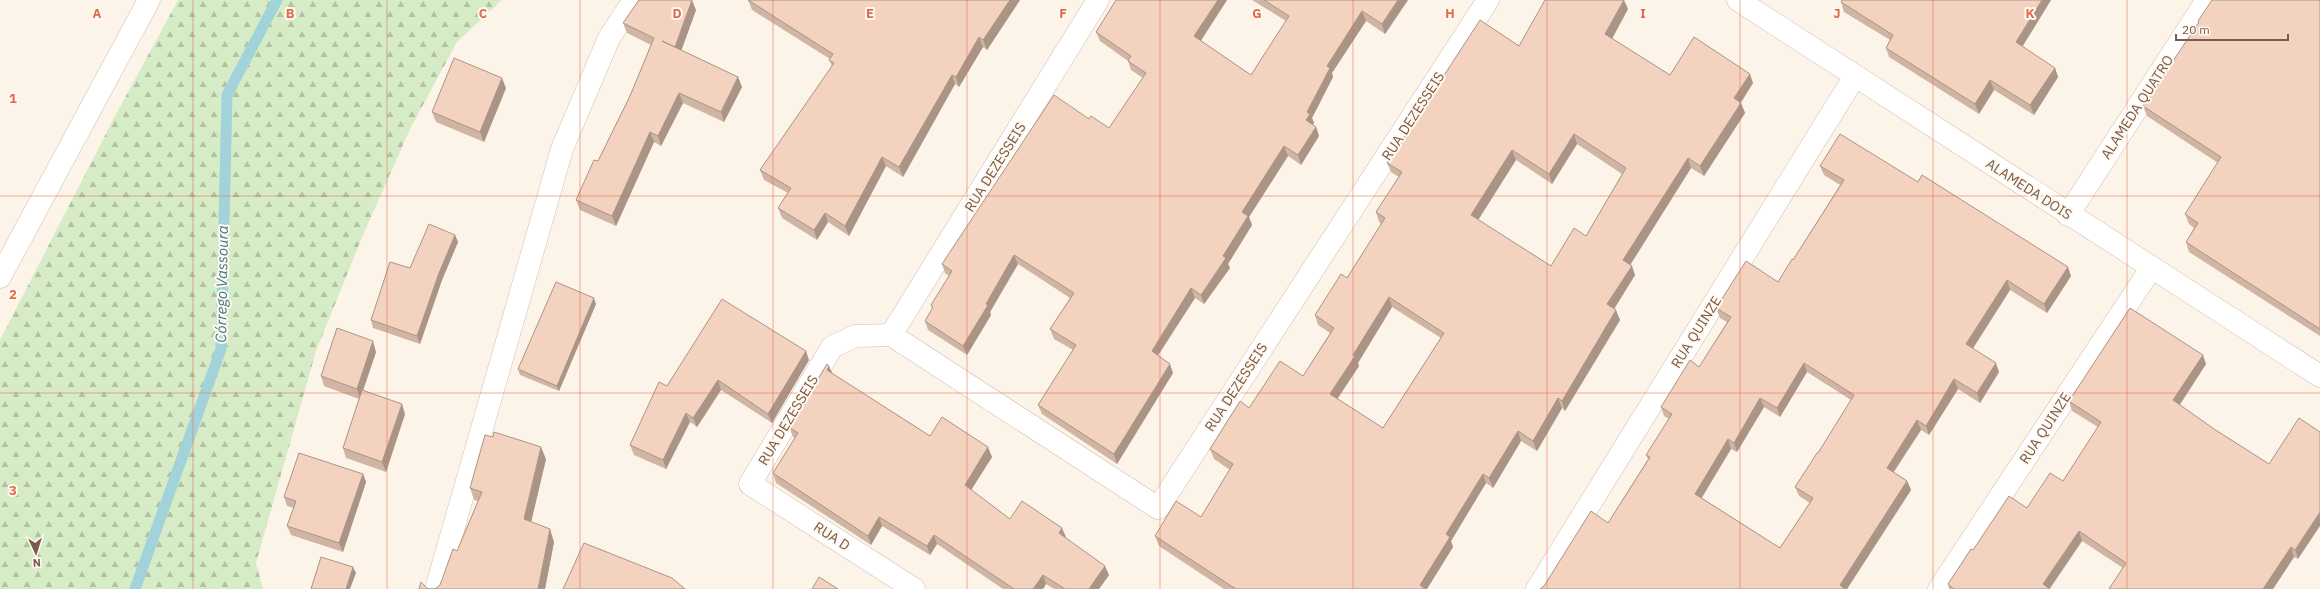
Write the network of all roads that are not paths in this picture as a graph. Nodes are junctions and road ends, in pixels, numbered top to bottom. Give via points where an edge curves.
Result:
1 (149, 0) edge
2 (634, 0) edge
3 (1098, 0) edge
4 (1488, 0) edge
5 (1738, 0) edge
6 (2207, 0) edge
7 (1855, 76) junction
8 (2068, 215) junction
9 (2152, 267) junction
10 (0, 277) edge
11 (891, 335) junction
12 (2320, 376) edge
13 (750, 484) joint
14 (436, 589) edge
15 (914, 589) edge
16 (1537, 589) edge
17 (1939, 589) edge

1 - 10 street
2 - 14 street via 609,38 562,149
3 - 11 street, RUA DEZESSEIS
4 - 11 street, RUA DEZESSEIS via 1158,508
5 - 7 street, ALAMEDA DOIS
6 - 8 street, ALAMEDA QUATRO
7 - 8 street, ALAMEDA DOIS
7 - 16 street, RUA QUINZE
8 - 9 street, ALAMEDA DOIS
9 - 12 street, ALAMEDA DOIS
9 - 17 street, RUA QUINZE
11 - 13 street, RUA DEZESSEIS via 855,336 832,347
13 - 15 street, RUA D

